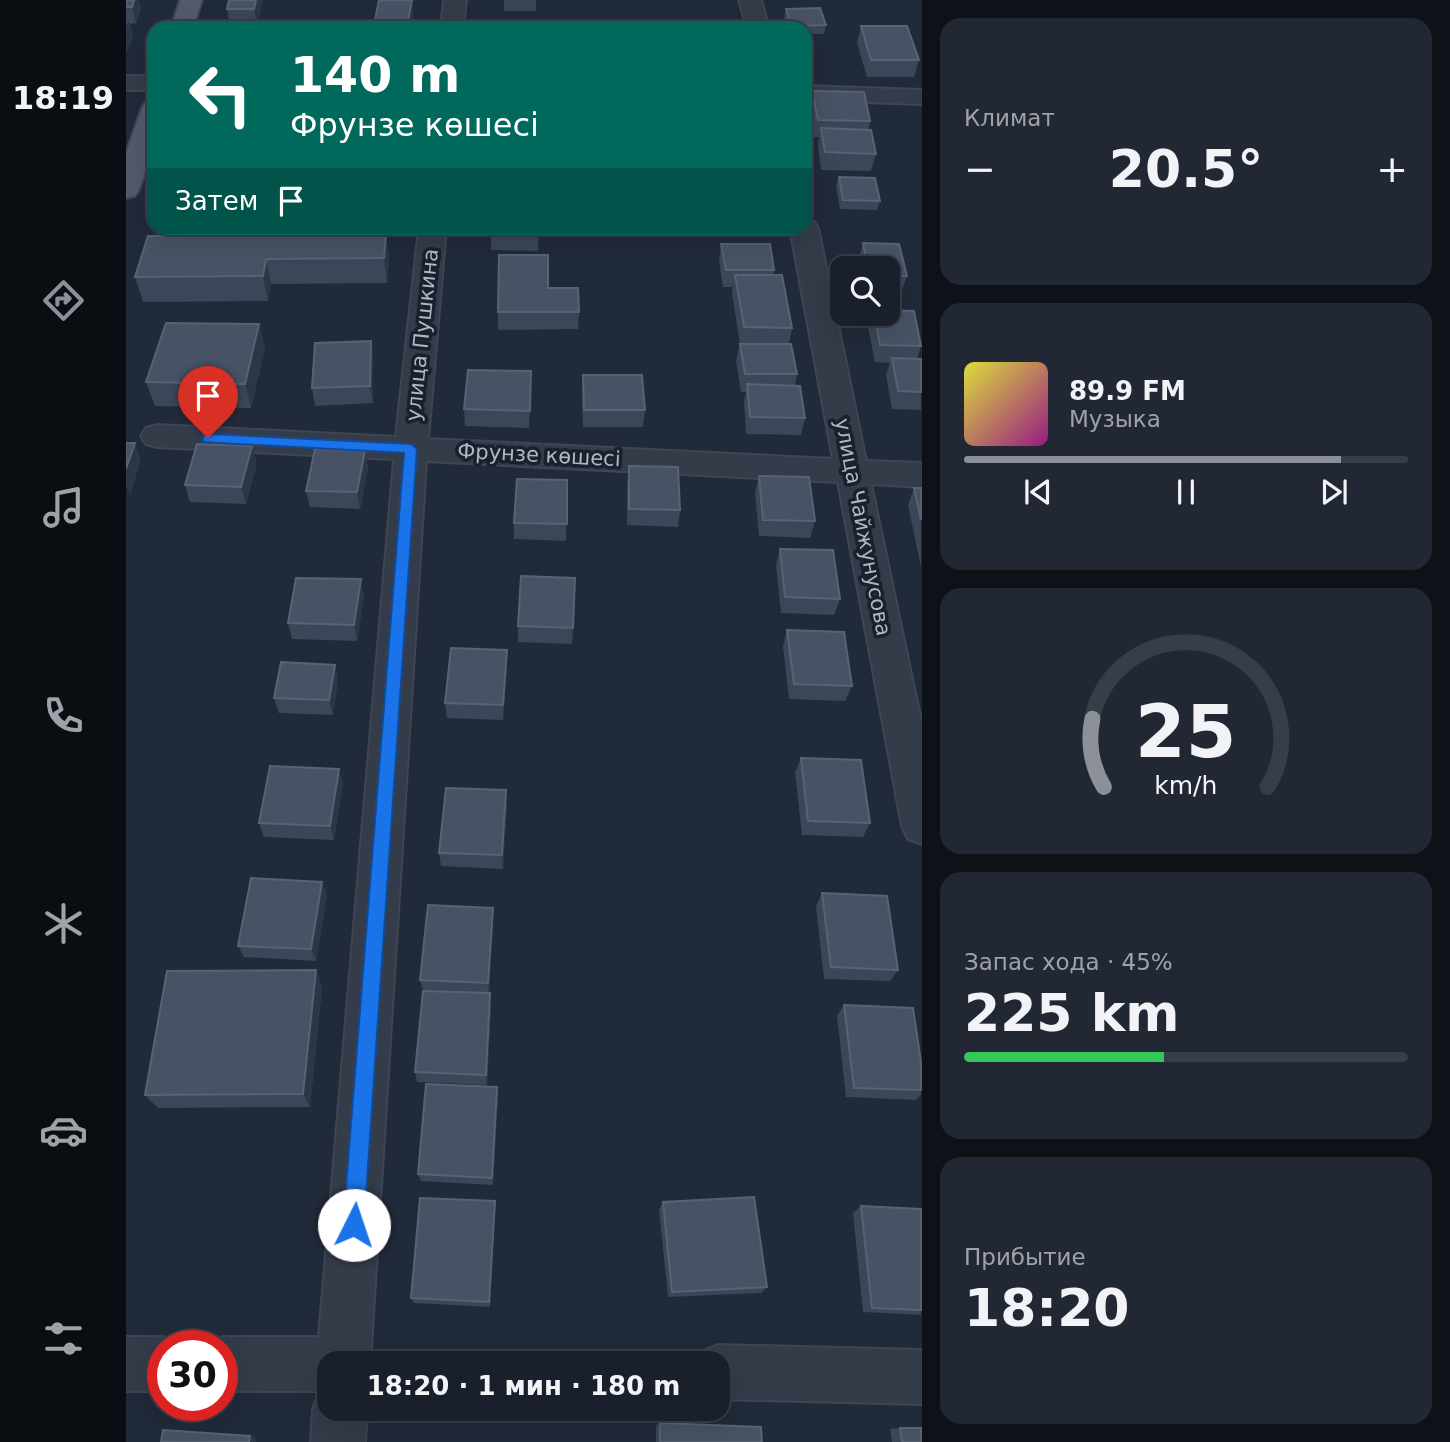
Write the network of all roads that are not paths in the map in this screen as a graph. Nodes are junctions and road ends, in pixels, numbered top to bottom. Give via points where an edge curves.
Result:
1 (191, 0) edge
2 (455, 0) edge
3 (750, 0) edge
4 (184, 21) edge
5 (453, 21) edge
6 (756, 21) edge
7 (126, 83) edge
8 (147, 83) edge
9 (812, 93) edge
10 (922, 97) edge
11 (147, 128) edge
12 (126, 190) edge
13 (432, 235) edge
14 (805, 235) edge
15 (157, 436) dead end
16 (411, 449) junction
17 (853, 471) junction
18 (922, 475) edge
19 (922, 826) edge
20 (344, 1351) edge
21 (126, 1364) edge
22 (147, 1364) edge
23 (238, 1364) edge
24 (317, 1364) edge
25 (730, 1373) edge
26 (922, 1377) edge
27 (339, 1421) edge
28 (338, 1442) edge

1 - 4 main road
2 - 5 street
3 - 6 street
7 - 8 street
9 - 10 street
11 - 12 main road
13 - 16 street, улица Пушкина
14 - 17 street, улица Чайжунусова
15 - 16 street, Фрунзе көшесі
16 - 17 street, Фрунзе көшесі
16 - 20 street, улица Пушкина
17 - 18 street, Фрунзе көшесі
17 - 19 street, улица Чайжунусова
21 - 22 street
23 - 24 street
25 - 26 street
27 - 28 street

